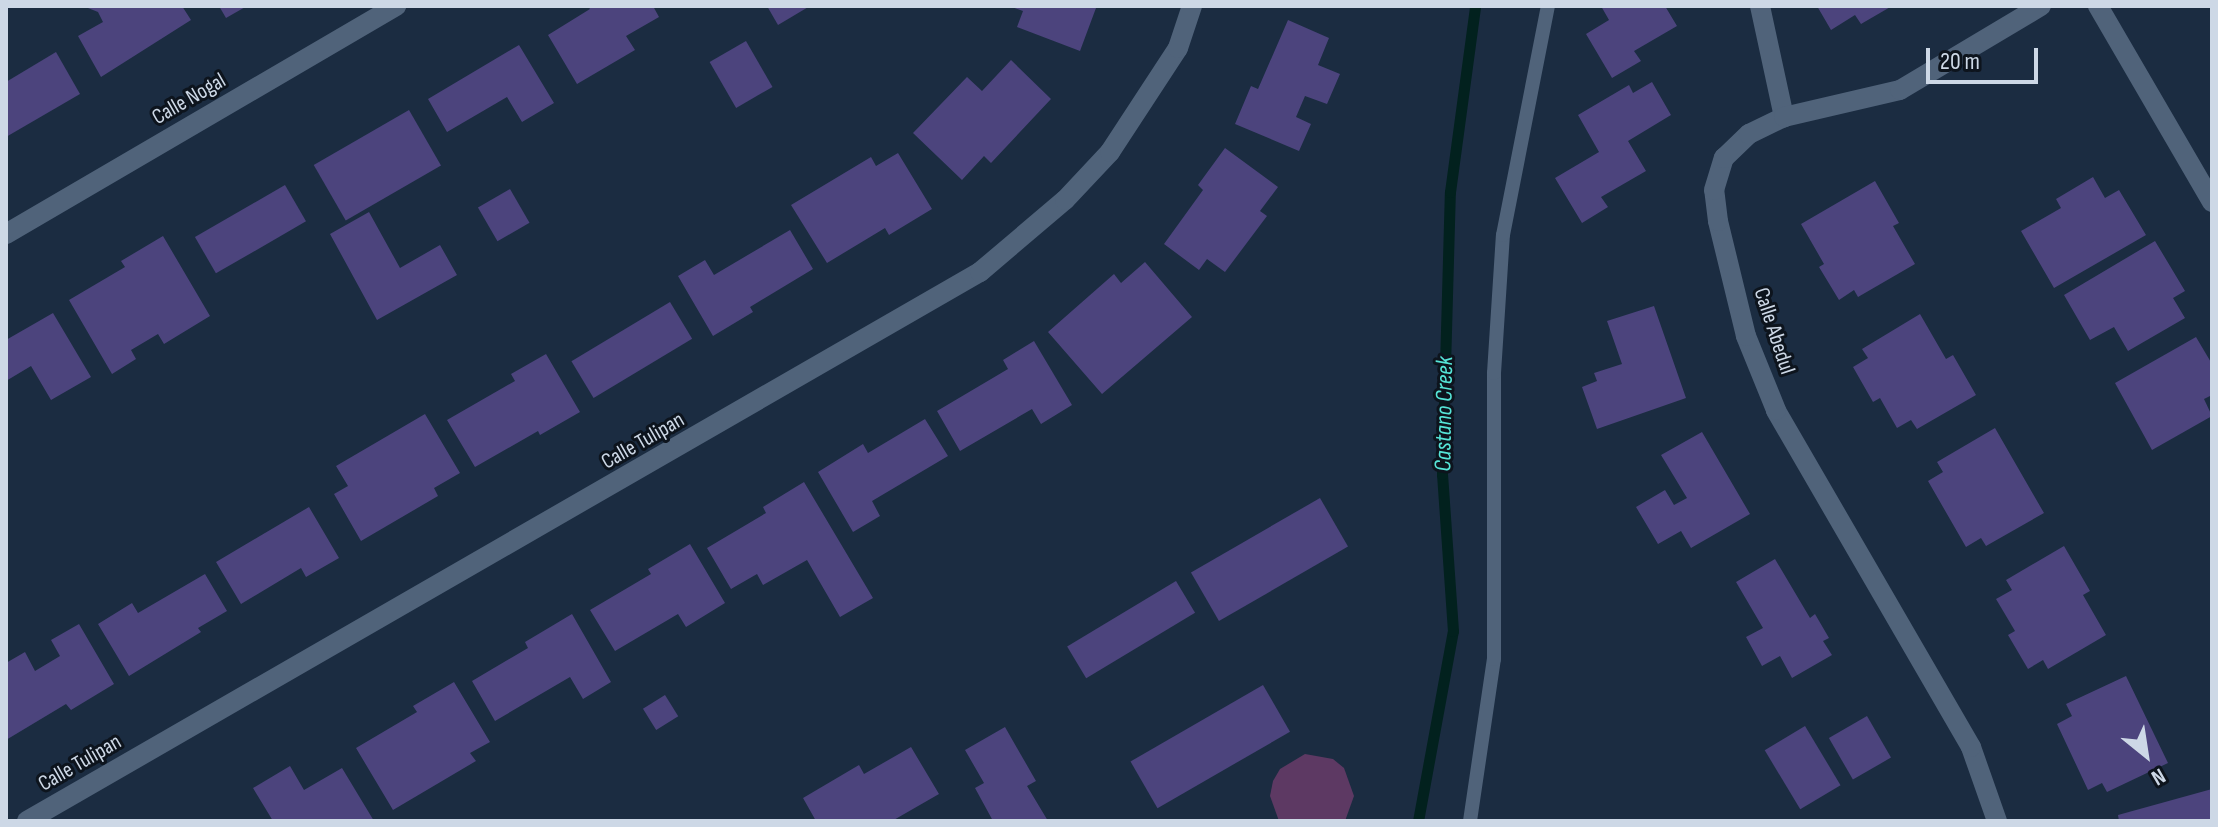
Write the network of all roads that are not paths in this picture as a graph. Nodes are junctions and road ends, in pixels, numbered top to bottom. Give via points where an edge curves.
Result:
1 (396, 6) edge
2 (1192, 6) edge
3 (1548, 6) edge
4 (1760, 6) edge
5 (2041, 6) edge
6 (2098, 6) edge
7 (1784, 117) junction
8 (2212, 202) edge
9 (6, 234) edge
10 (27, 821) edge
11 (1470, 821) edge
12 (1997, 821) edge

1 - 9 street, Calle Nogal
2 - 10 street, Calle Tulipan via 1178,48 1110,152 1065,200 980,272
3 - 11 lane via 1503,235 1494,373 1494,659
4 - 7 street
5 - 7 street, Calle Abedul via 1900,90
6 - 8 street
7 - 12 street, Calle Abedul via 1749,134 1724,158 1714,190 1746,336 1776,410 1971,747

